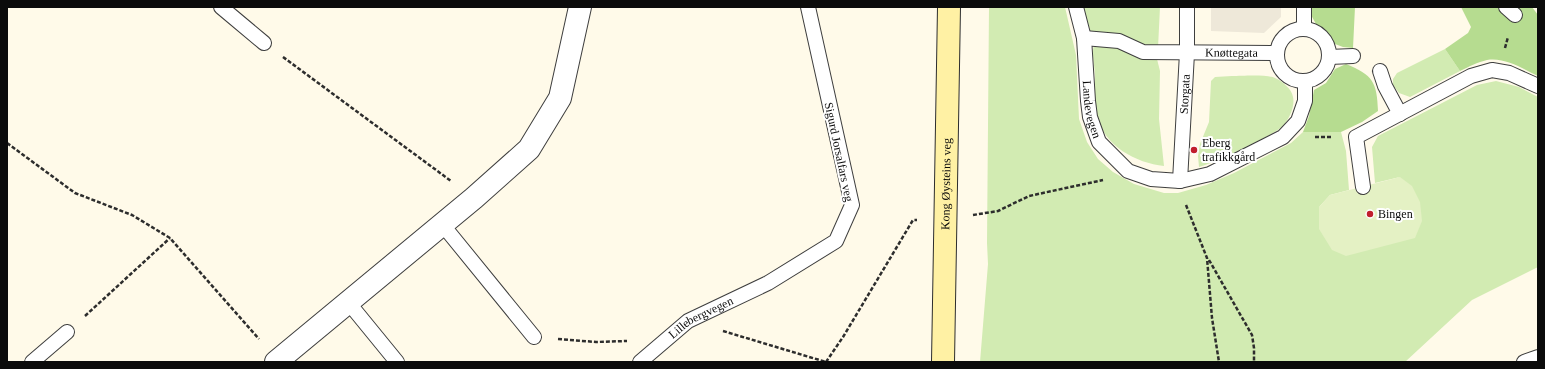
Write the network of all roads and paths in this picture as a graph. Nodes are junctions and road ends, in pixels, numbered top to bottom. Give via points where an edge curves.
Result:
1 (221, 7) edge
2 (580, 7) edge
3 (808, 7) edge
4 (950, 7) edge
5 (1076, 7) edge
6 (1187, 7) edge
7 (1304, 7) edge
8 (1304, 29) junction
9 (1084, 38) junction
10 (264, 43) joint
11 (1187, 53) junction
12 (1277, 53) junction
13 (1353, 56) dead end
14 (1329, 57) junction
15 (1380, 71) dead end
16 (1305, 81) junction
17 (1538, 86) edge
18 (1400, 114) junction
19 (1283, 137) junction
20 (1356, 137) junction
21 (7, 143) edge
22 (1128, 171) junction
23 (1180, 181) junction
24 (1363, 187) dead end
25 (474, 198) junction
26 (946, 217) junction
27 (442, 224) junction
28 (170, 238) junction
29 (1207, 258) junction
30 (768, 282) joint
31 (348, 302) junction
32 (688, 321) junction
33 (67, 332) joint
34 (534, 337) joint
35 (667, 340) junction
36 (1538, 357) edge
37 (277, 361) edge
38 (32, 362) edge
39 (397, 362) edge
40 (640, 362) edge
41 (826, 362) edge
42 (943, 362) edge
43 (1219, 362) edge
44 (1254, 362) edge
45 (1524, 362) edge

1 - 10 lane
2 - 25 street via 560,98 529,149
3 - 30 lane, Sigurd Jorsalfars veg via 852,205 836,241
4 - 26 main road, Kong Øysteins veg
5 - 9 lane, Landevegen
6 - 11 lane, Storgata
7 - 8 lane
8 - 12 lane via 1288,33
8 - 14 lane via 1322,38 1328,48
9 - 11 lane, Knøttegata via 1119,40 1143,52
9 - 22 lane, Landevegen via 1090,117 1099,142
10 - 25 path
11 - 12 lane, Knøttegata
11 - 23 lane, Storgata
12 - 16 lane via 1277,61 1284,74
13 - 14 lane
14 - 16 lane via 1324,71 1319,76
15 - 18 lane
16 - 19 lane, Landevegen via 1305,101 1298,121
17 - 18 lane via 1509,73 1492,70 1471,76
18 - 20 lane
19 - 20 path
19 - 23 lane, Landevegen via 1210,174
20 - 24 lane
21 - 28 path via 75,193 132,214
22 - 23 lane, Landevegen via 1151,179
22 - 26 path via 1101,181 1029,196 998,211
23 - 29 path
25 - 27 street
26 - 41 path via 914,220
26 - 42 main road, Kong Øysteins veg
27 - 31 street
27 - 34 lane
28 - 33 path
28 - 37 path
29 - 43 path
29 - 44 path via 1252,335
30 - 32 lane, Lillebergvegen
31 - 37 street
31 - 39 lane
32 - 35 lane, Lillebergvegen
32 - 41 path
33 - 38 lane
34 - 35 path via 596,342
35 - 40 lane, Lillebergvegen
36 - 45 lane

